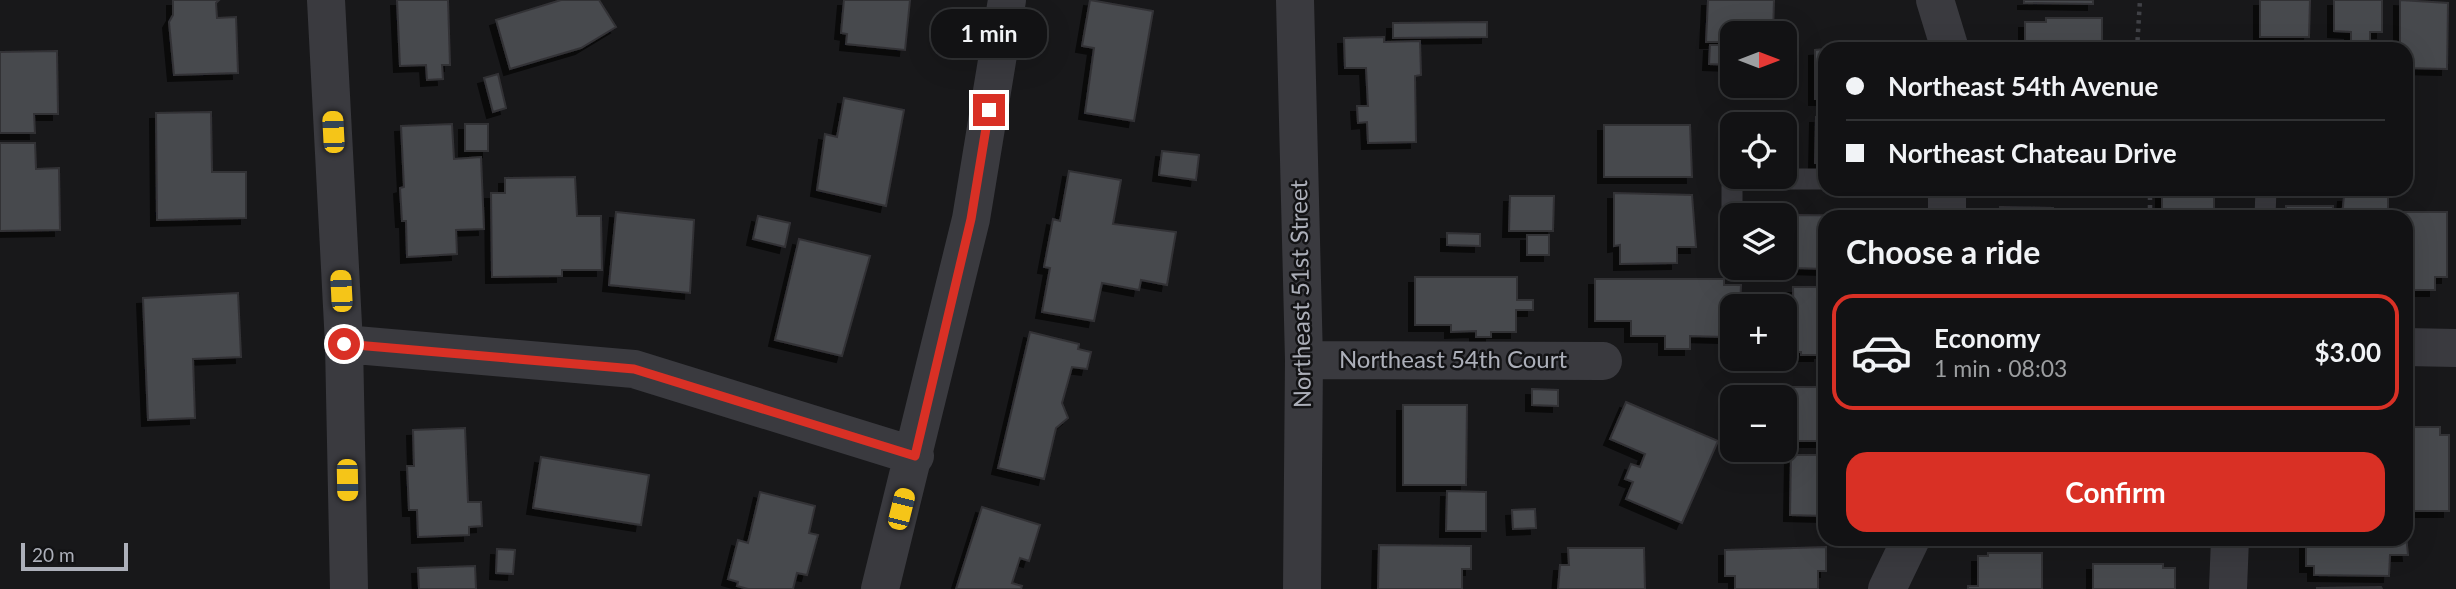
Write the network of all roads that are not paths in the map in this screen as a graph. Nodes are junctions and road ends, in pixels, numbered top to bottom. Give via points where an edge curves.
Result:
1 (326, 0) edge
2 (1007, 0) edge
3 (1295, 0) edge
4 (1935, 0) edge
5 (1948, 42) edge
6 (1797, 180) edge
7 (1818, 180) edge
8 (344, 344) junction
9 (2413, 347) edge
10 (2456, 348) edge
11 (1304, 360) junction
12 (1602, 361) dead end
13 (915, 456) junction
14 (1908, 546) edge
15 (2230, 546) edge
16 (349, 589) edge
17 (880, 589) edge
18 (1302, 589) edge
19 (1886, 589) edge
20 (2228, 589) edge

1 - 8 street
2 - 13 street via 971,219
3 - 11 street, Northeast 51st Street
4 - 5 street
6 - 7 lane
8 - 13 street via 634,369
8 - 16 street
9 - 10 street
11 - 12 street, Northeast 54th Court
11 - 18 street, Northeast 51st Street
13 - 17 street
14 - 19 street
15 - 20 street

